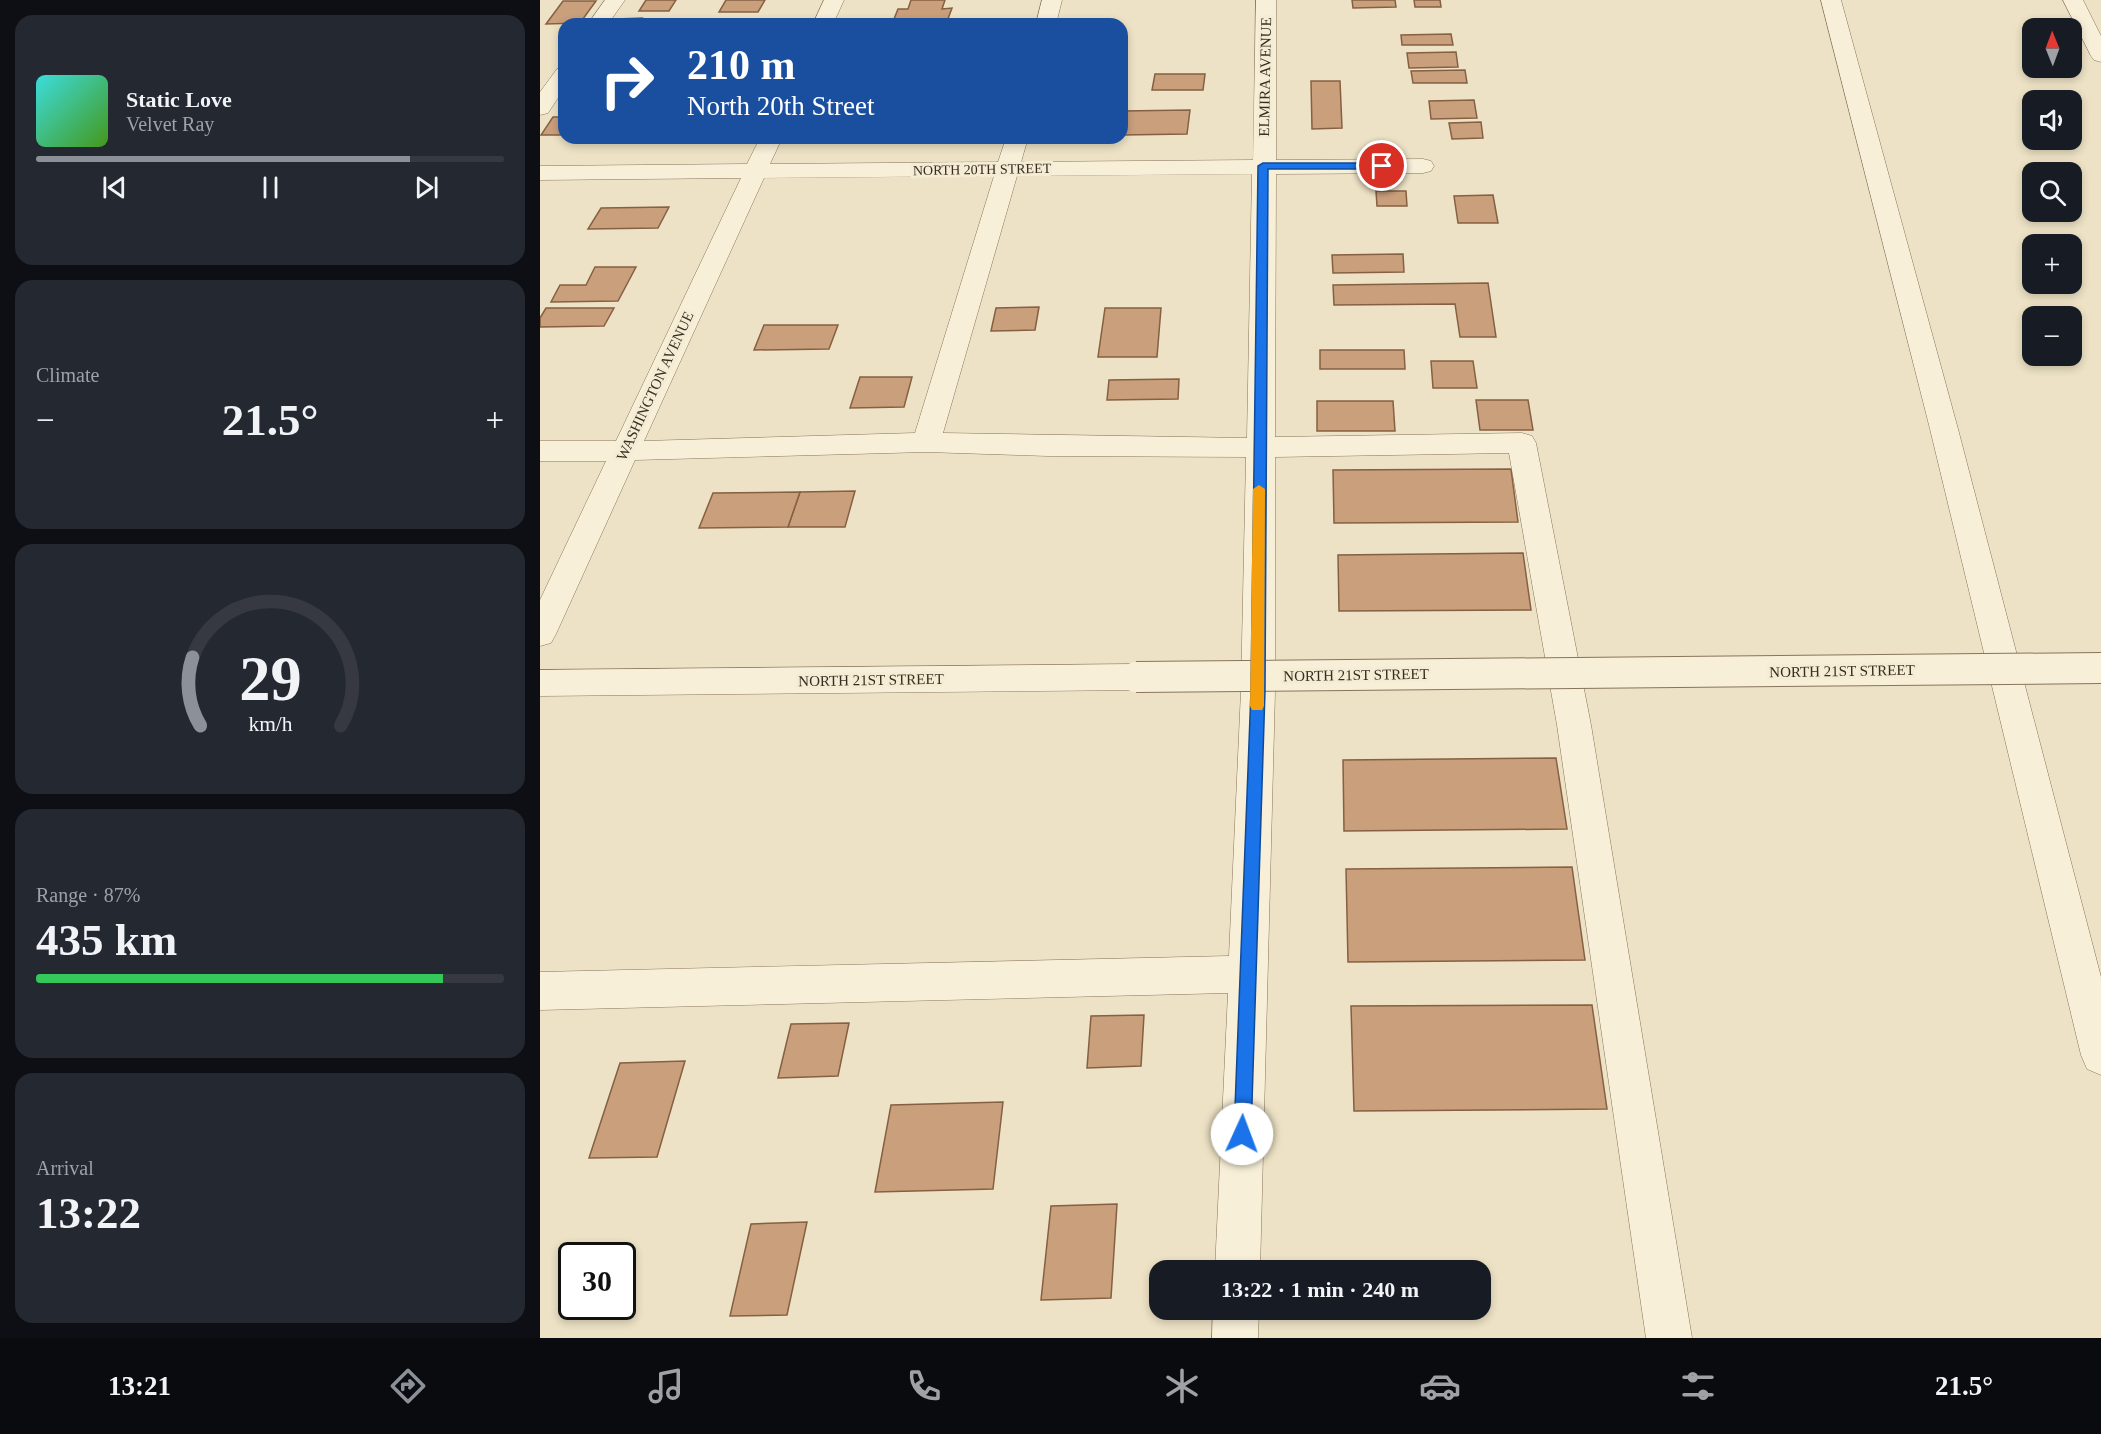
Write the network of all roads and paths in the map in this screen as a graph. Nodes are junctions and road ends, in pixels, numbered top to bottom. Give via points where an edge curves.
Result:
1 (615, 0) edge
2 (834, 0) edge
3 (1052, 0) edge
4 (1266, 0) edge
5 (1831, 0) edge
6 (2073, 0) edge
7 (602, 18) edge
8 (826, 18) edge
9 (1048, 18) edge
10 (2101, 56) edge
11 (558, 82) edge
12 (540, 108) edge
13 (768, 144) edge
14 (1015, 144) edge
15 (1263, 166) junction
16 (1423, 166) dead end
17 (1009, 168) junction
18 (756, 171) junction
19 (540, 173) edge
20 (926, 441) junction
21 (1260, 447) junction
22 (540, 451) edge
23 (625, 451) junction
24 (540, 634) edge
25 (2101, 668) edge
26 (540, 683) edge
27 (1248, 974) junction
28 (540, 991) edge
29 (2101, 1055) edge
30 (1238, 1260) edge
31 (1236, 1320) edge
32 (1235, 1338) edge
33 (1670, 1338) edge

1 - 7 street
2 - 8 street
3 - 9 street
4 - 15 street, ELMIRA AVENUE
5 - 29 street via 1947,441
6 - 10 street
11 - 12 street
13 - 18 street, WASHINGTON AVENUE
14 - 17 street
15 - 16 street, NORTH 20TH STREET
15 - 17 street, NORTH 20TH STREET
15 - 21 street, ELMIRA AVENUE
17 - 18 street, NORTH 20TH STREET
17 - 20 street
18 - 19 street, NORTH 20TH STREET
18 - 23 street, WASHINGTON AVENUE
20 - 21 street
20 - 23 street
21 - 27 street, ELMIRA AVENUE via 1258,691
21 - 33 street via 1522,443 1574,725
22 - 23 street
23 - 24 street, WASHINGTON AVENUE
25 - 26 street, NORTH 21ST STREET, bridge
27 - 28 street
27 - 30 street, ELMIRA AVENUE
31 - 32 street

